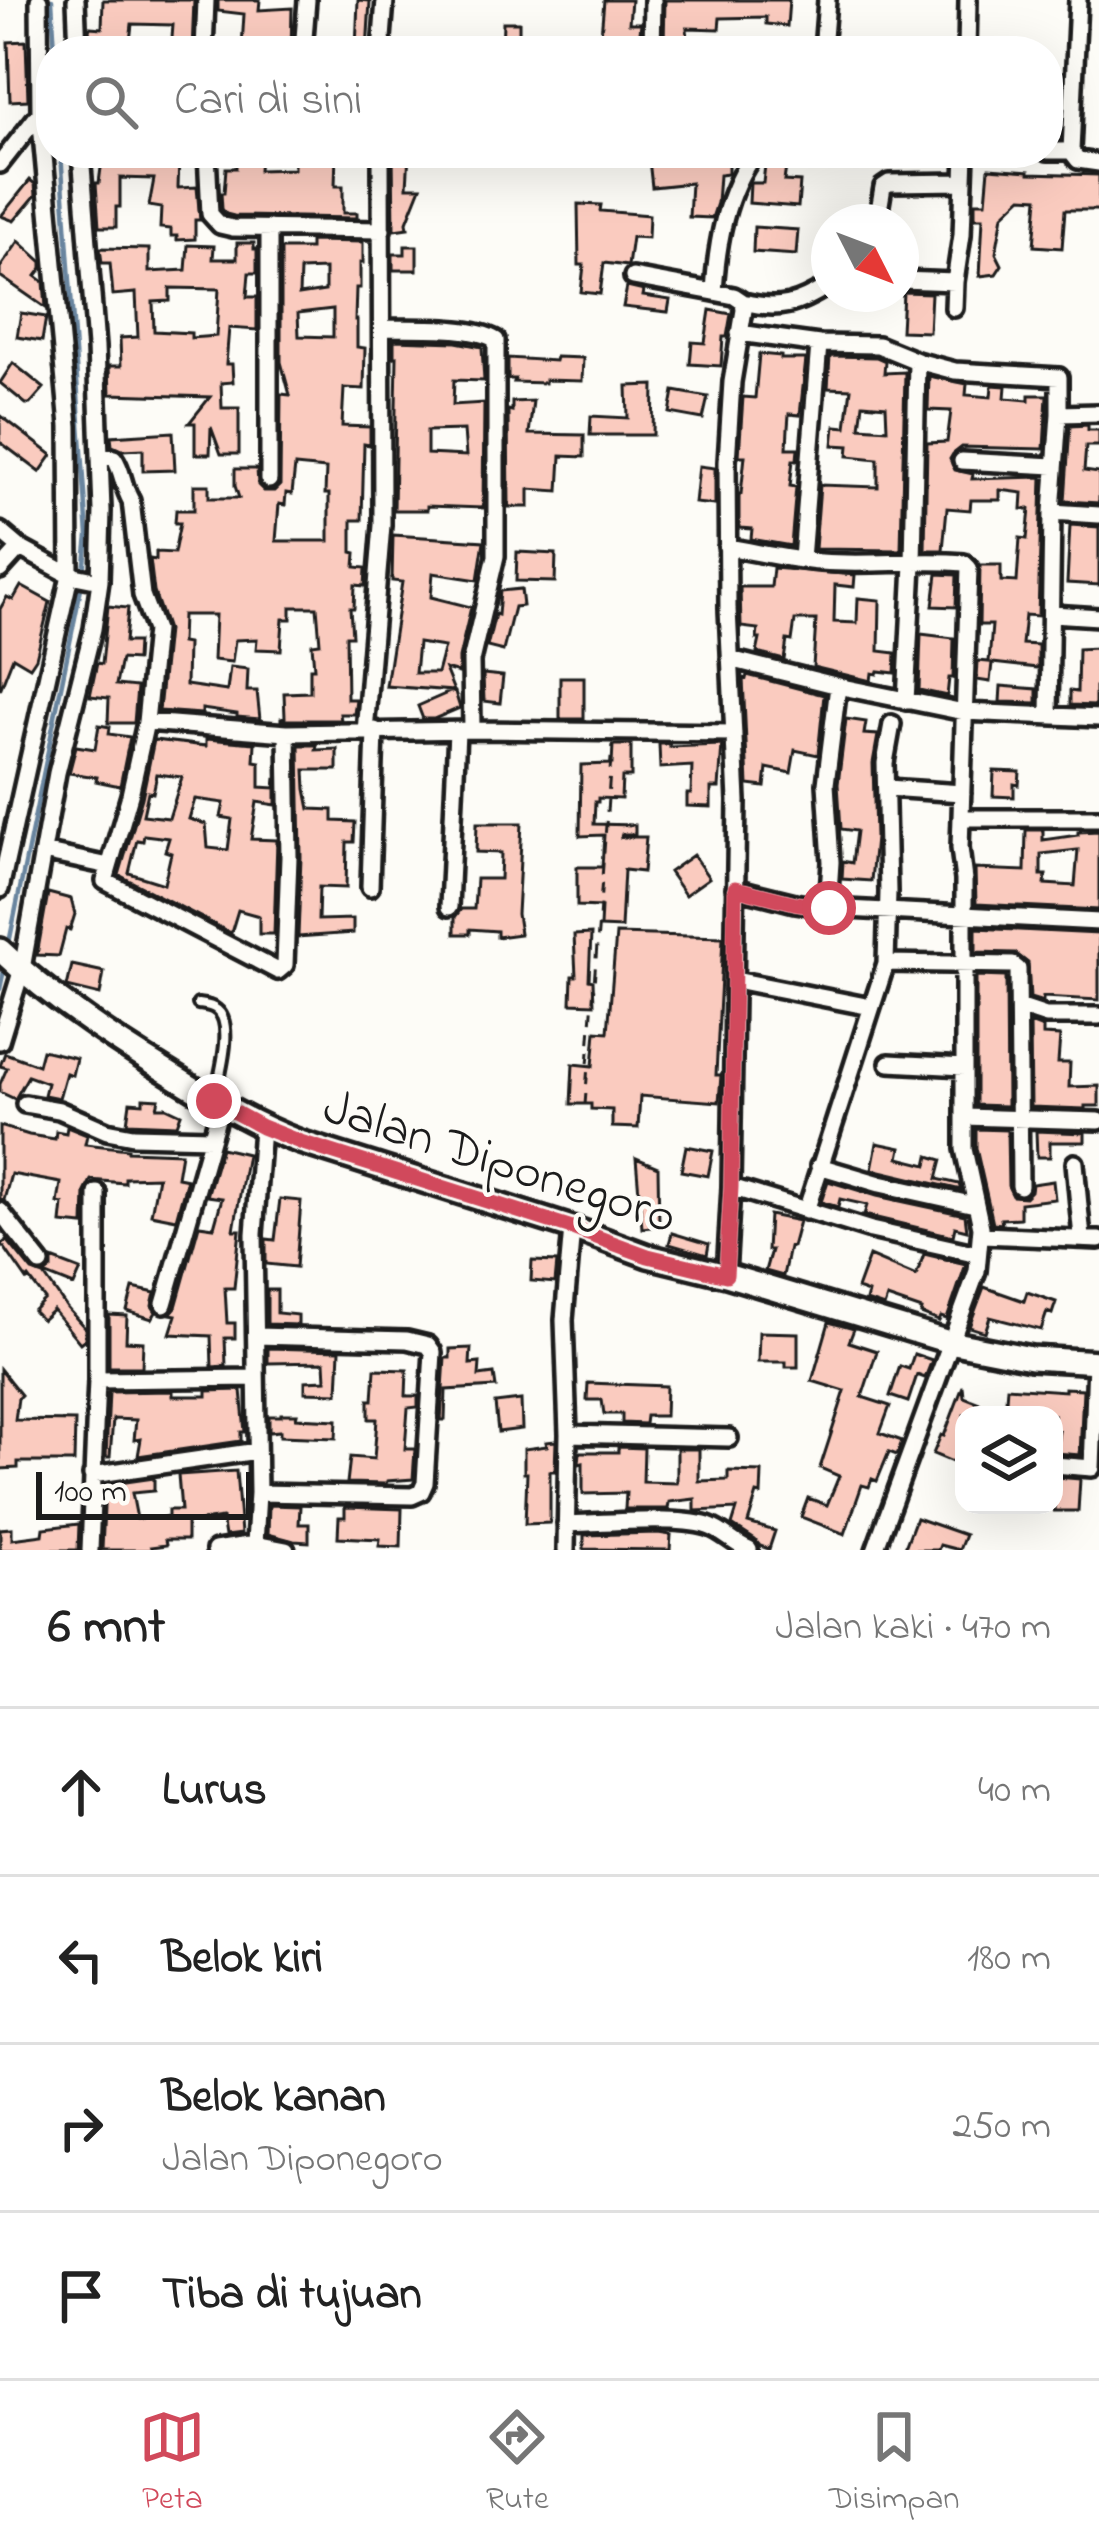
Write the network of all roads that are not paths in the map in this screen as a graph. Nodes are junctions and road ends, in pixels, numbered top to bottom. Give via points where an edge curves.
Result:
1 (39, 0) edge
2 (76, 0) edge
3 (206, 0) edge
4 (307, 0) edge
5 (386, 0) edge
6 (653, 0) edge
7 (827, 0) edge
8 (968, 0) edge
9 (1078, 0) edge
10 (39, 36) edge
11 (77, 36) edge
12 (205, 36) edge
13 (304, 36) edge
14 (382, 36) edge
15 (652, 36) edge
16 (824, 36) edge
17 (967, 36) edge
18 (36, 117) edge
19 (1063, 152) edge
20 (1071, 152) junction
21 (1099, 163) edge
22 (0, 164) edge
23 (45, 168) edge
24 (83, 168) edge
25 (208, 168) edge
26 (381, 168) edge
27 (744, 168) edge
28 (964, 168) edge
29 (964, 182) junction
30 (881, 204) edge
31 (268, 228) junction
32 (382, 230) junction
33 (633, 278) dead end
34 (919, 281) edge
35 (955, 282) junction
36 (714, 292) junction
37 (811, 296) edge
38 (742, 302) junction
39 (954, 308) dead end
40 (382, 328) junction
41 (740, 333) junction
42 (819, 344) junction
43 (917, 362) junction
44 (1099, 413) edge
45 (1059, 414) junction
46 (100, 456) junction
47 (962, 461) dead end
48 (1054, 466) junction
49 (268, 480) dead end
50 (1052, 512) junction
51 (1099, 514) edge
52 (0, 531) edge
53 (20, 548) junction
54 (727, 548) junction
55 (802, 559) junction
56 (913, 564) junction
57 (0, 570) edge
58 (72, 576) junction
59 (99, 580) junction
60 (1052, 614) junction
61 (1099, 617) edge
62 (730, 659) junction
63 (838, 686) junction
64 (905, 700) junction
65 (964, 712) junction
66 (1049, 715) junction
67 (1099, 718) edge
68 (146, 722) junction
69 (892, 724) dead end
70 (465, 730) junction
71 (370, 731) junction
72 (287, 733) junction
73 (734, 733) junction
74 (887, 788) junction
75 (962, 793) junction
76 (962, 818) junction
77 (1099, 818) edge
78 (43, 852) junction
79 (109, 866) junction
80 (370, 887) dead end
81 (735, 888) junction
82 (0, 889) edge
83 (449, 907) dead end
84 (829, 908) junction
85 (887, 912) junction
86 (962, 914) junction
87 (1099, 922) edge
88 (12, 961) edge
89 (886, 963) junction
90 (962, 964) junction
91 (735, 980) junction
92 (198, 1004) dead end
93 (871, 1007) junction
94 (1019, 1007) junction
95 (1099, 1016) edge
96 (0, 1041) edge
97 (889, 1063) dead end
98 (964, 1067) junction
99 (218, 1103) junction
100 (25, 1104) dead end
101 (964, 1117) junction
102 (1019, 1117) junction
103 (1099, 1121) edge
104 (262, 1127) junction
105 (211, 1138) junction
106 (1075, 1163) dead end
107 (819, 1166) junction
108 (1020, 1186) dead end
109 (731, 1187) junction
110 (97, 1193) dead end
111 (975, 1205) junction
112 (0, 1211) edge
113 (806, 1211) junction
114 (572, 1228) junction
115 (982, 1235) junction
116 (1090, 1239) edge
117 (978, 1254) junction
118 (41, 1263) dead end
119 (726, 1275) junction
120 (164, 1304) dead end
121 (256, 1336) junction
122 (949, 1342) junction
123 (1097, 1362) edge
124 (255, 1378) junction
125 (98, 1380) junction
126 (568, 1434) junction
127 (729, 1438) dead end
128 (256, 1451) junction
129 (1063, 1466) edge
130 (92, 1474) junction
131 (258, 1493) junction
132 (566, 1524) junction
133 (255, 1544) junction
134 (90, 1550) edge
135 (215, 1550) edge
136 (286, 1550) edge
137 (566, 1550) edge
138 (749, 1550) edge
139 (875, 1550) edge

1 - 10 street
2 - 11 street
3 - 12 street
4 - 13 street
5 - 14 street
6 - 15 street
7 - 16 street
8 - 17 street
9 - 20 street
18 - 22 street
19 - 20 street
20 - 21 street
23 - 58 street via 69,426
24 - 46 street
25 - 31 street via 212,219
26 - 32 street
27 - 36 street via 730,197
28 - 29 street
29 - 30 street via 890,183
29 - 35 street
31 - 32 street
31 - 49 street
32 - 40 street
33 - 36 street
34 - 35 street
35 - 39 street
36 - 38 street
37 - 38 street via 784,306
38 - 41 street
40 - 70 street via 496,340 496,556 471,661
40 - 71 street
41 - 42 street
41 - 54 street
42 - 43 street via 878,345
42 - 55 street
43 - 45 street via 1056,375
43 - 56 street
44 - 45 street
45 - 48 street
46 - 59 street
46 - 68 street via 118,463 131,501 142,595 155,631
47 - 48 street
48 - 50 street
50 - 51 street
50 - 60 street
52 - 53 street
53 - 57 street
53 - 58 street
54 - 55 street
54 - 62 street
55 - 56 street
56 - 64 street
56 - 65 street via 969,568
58 - 59 street
58 - 82 street
59 - 78 street
60 - 61 street
60 - 66 street
62 - 63 street
62 - 73 street
63 - 64 street
63 - 84 street via 826,784
64 - 65 street
65 - 66 street
65 - 75 street
66 - 67 street
68 - 72 street
68 - 79 street
69 - 74 street
70 - 71 street
70 - 73 street
70 - 83 street
71 - 72 street
71 - 80 street
72 - 79 street via 283,969 109,884
73 - 81 street
74 - 75 street
74 - 85 street
75 - 76 street
76 - 77 street
76 - 86 street
78 - 79 street
78 - 88 street
81 - 84 street
81 - 91 street
84 - 85 street
85 - 86 street
85 - 89 street
86 - 87 street
86 - 90 street
88 - 96 street
88 - 99 street, Jalan Diponegoro via 105,1034
89 - 90 street
89 - 93 street
90 - 94 street via 1016,966
90 - 98 street
91 - 93 street
91 - 109 street
92 - 99 lane via 225,1021
93 - 107 street
94 - 95 street
94 - 102 street
97 - 98 street
98 - 101 street
99 - 104 street, Jalan Diponegoro
99 - 105 street
100 - 105 street via 133,1136
101 - 102 street
101 - 111 street
102 - 103 street
102 - 108 street
104 - 114 street, Jalan Diponegoro
104 - 121 street
105 - 120 street
106 - 116 street
107 - 111 street
107 - 113 street
109 - 113 street
109 - 119 street
110 - 125 street
111 - 115 street
112 - 118 street
113 - 117 street
114 - 119 street, Jalan Diponegoro
114 - 126 street via 564,1320
115 - 116 street
115 - 117 street
117 - 122 street
119 - 122 street, Jalan Diponegoro
121 - 124 street
121 - 131 street via 407,1340 433,1352 421,1492
122 - 123 street, Jalan Diponegoro
122 - 139 street
123 - 129 street via 1092,1468
124 - 125 street
124 - 128 street
125 - 130 street
126 - 127 street
126 - 132 street
128 - 130 street
128 - 131 street
130 - 134 street
131 - 133 street
132 - 137 street
132 - 138 street via 687,1522
133 - 135 street
133 - 136 street

